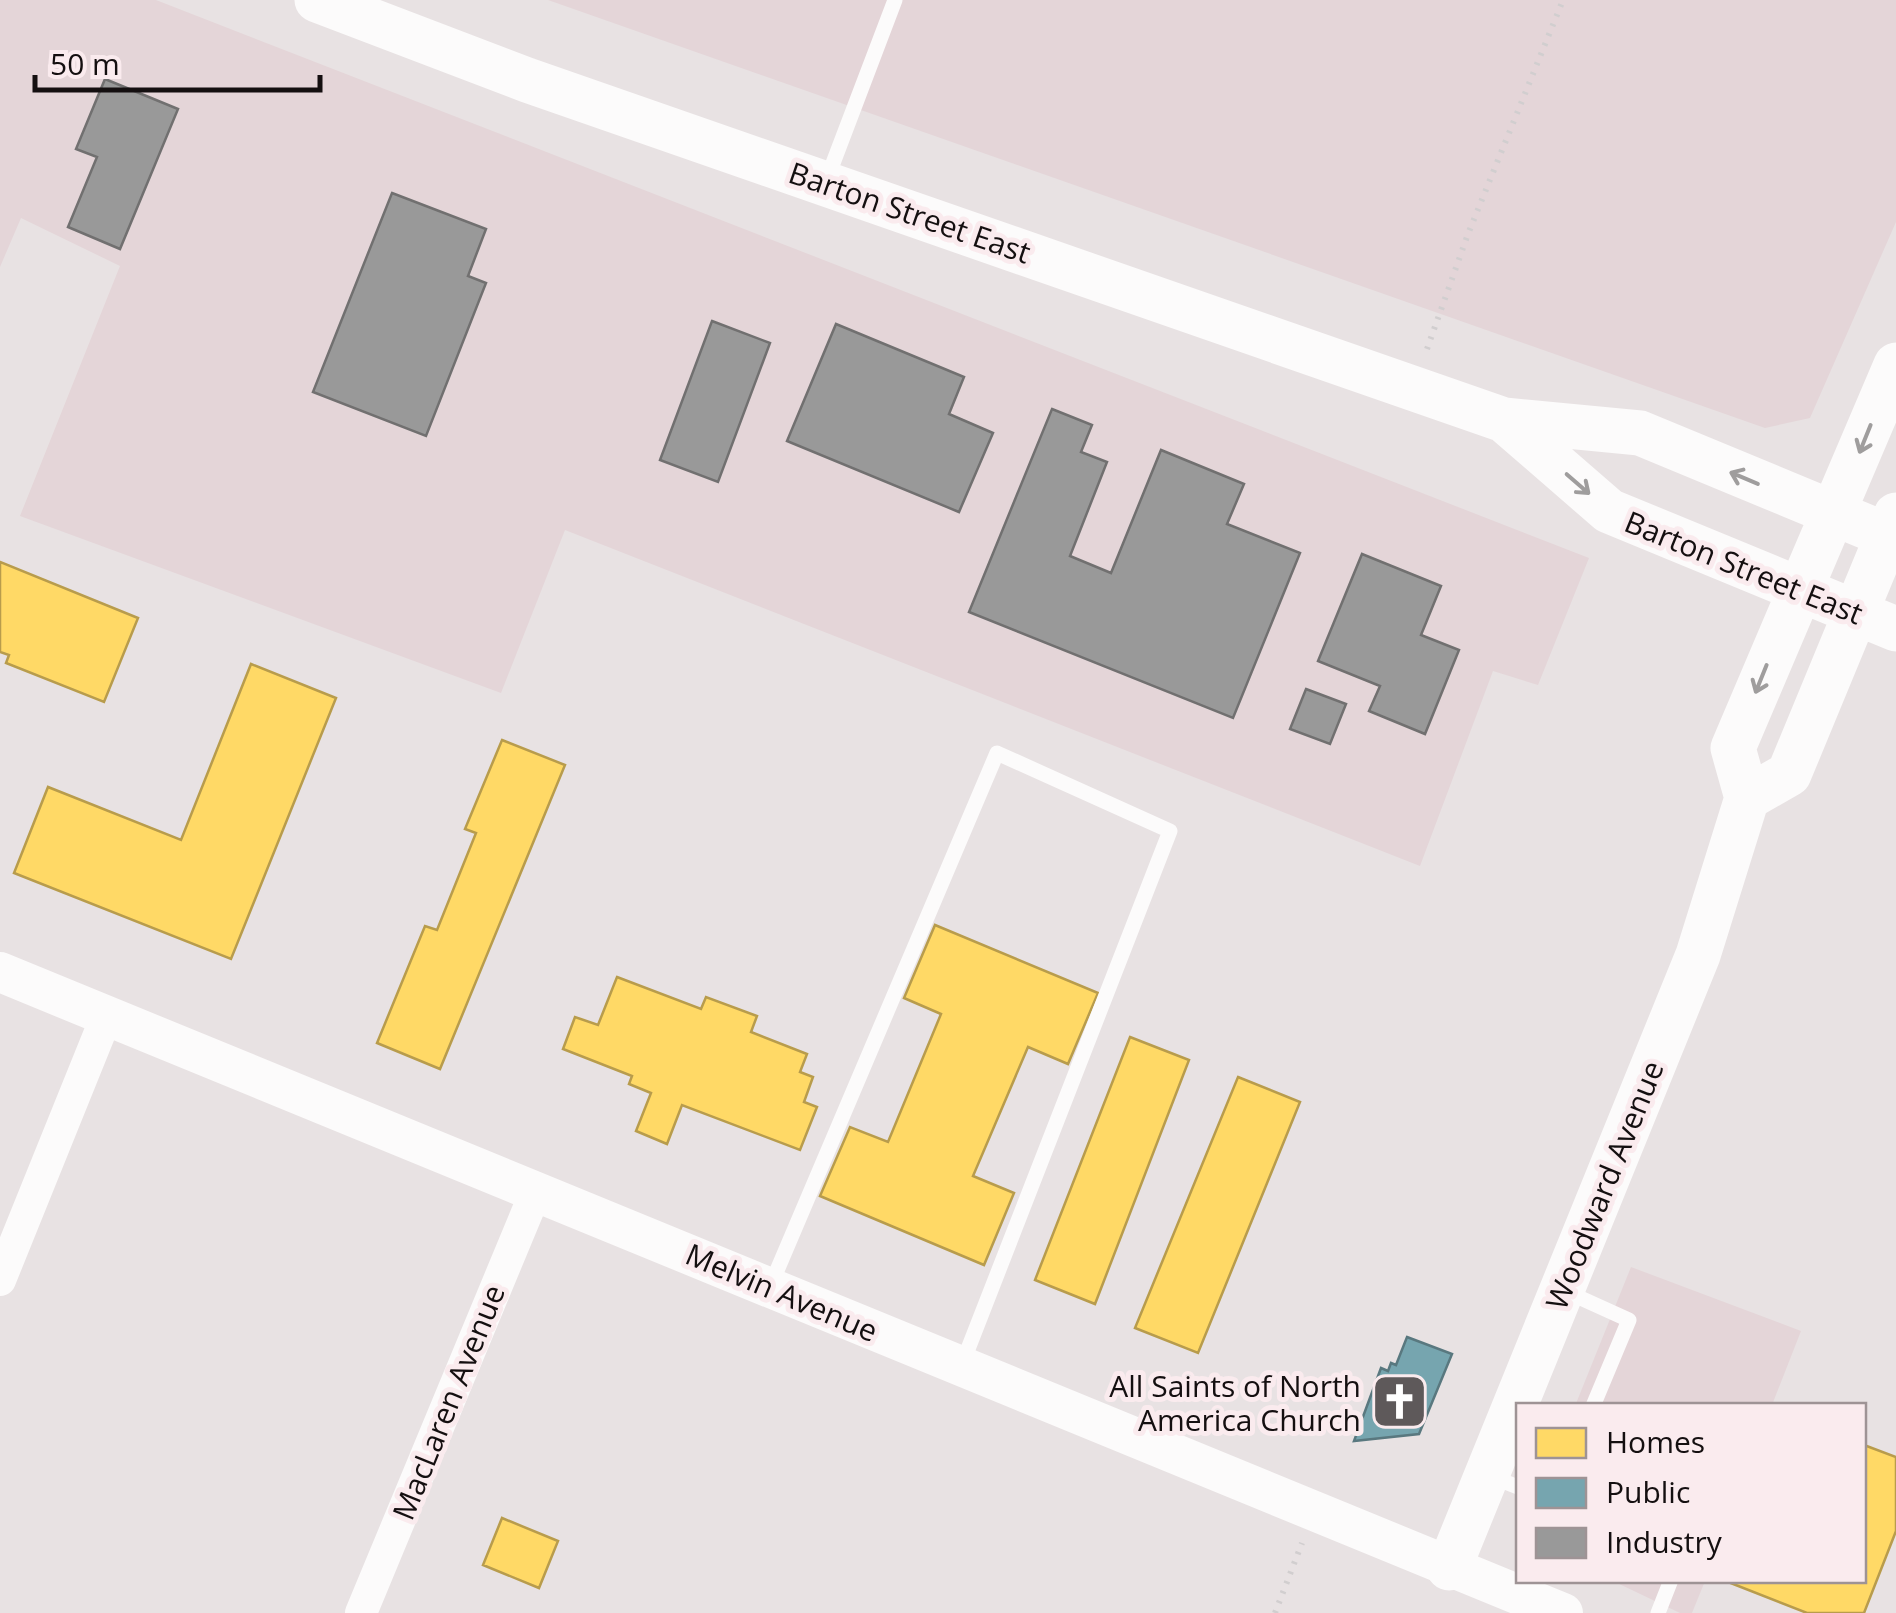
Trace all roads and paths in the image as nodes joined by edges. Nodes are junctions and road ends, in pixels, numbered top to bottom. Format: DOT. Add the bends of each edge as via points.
graph roads {
  1 [pos="317,0"];
  2 [pos="895,0"];
  3 [pos="1563,0"];
  4 [pos="826,182"];
  5 [pos="1896,365"];
  6 [pos="1415,389"];
  7 [pos="1504,420"];
  8 [pos="1836,513"];
  9 [pos="1893,530"];
  10 [pos="1800,590"];
  11 [pos="1876,621"];
  12 [pos="1748,798"];
  13 [pos="0,972"];
  14 [pos="107,1015"];
  15 [pos="536,1190"];
  16 [pos="0,1280"];
  17 [pos="770,1287"];
  18 [pos="1561,1290"];
  19 [pos="961,1367"];
  20 [pos="1601,1386"];
  21 [pos="1526,1403"];
  22 [pos="1594,1403"];
  23 [pos="1609,1403"];
  24 [pos="1516,1436"];
  25 [pos="1502,1481"];
  26 [pos="1313,1514"];
  27 [pos="1449,1568"];
  28 [pos="1670,1583"];
  29 [pos="1550,1603"];
  30 [pos="361,1613"];
  31 [pos="1275,1613"];
  32 [pos="1658,1613"];
  1 -- 4 [label="main road, Barton Street East"];
  2 -- 4 [label="lane"];
  3 -- 6 [label="path" via="1468,234"];
  4 -- 6 [label="main road, Barton Street East"];
  5 -- 8 [label="main road, one-way"];
  6 -- 7 [label="main road, Barton Street East"];
  8 -- 7 [label="main road, Barton Street East, one-way" via="1640,433"];
  7 -- 10 [label="main road, Barton Street East, one-way" via="1609,511"];
  8 -- 9 [label="main road, Barton Street East"];
  8 -- 10 [label="main road"];
  9 -- 11 [label="main road"];
  10 -- 11 [label="main road, Barton Street East"];
  10 -- 12 [label="main road, one-way" via="1733,748"];
  11 -- 12 [label="main road" via="1788,774"];
  12 -- 18 [label="main road, Woodward Avenue" via="1698,955"];
  13 -- 14 [label="street, Melvin Avenue"];
  14 -- 15 [label="street, Melvin Avenue"];
  14 -- 16 [label="street"];
  15 -- 17 [label="street, Melvin Avenue"];
  15 -- 30 [label="street, MacLaren Avenue"];
  17 -- 19 [label="street, Melvin Avenue"];
  17 -- 19 [label="lane" via="998,753 1170,830"];
  18 -- 20 [label="lane" via="1629,1320"];
  18 -- 21 [label="main road, Woodward Avenue"];
  19 -- 26 [label="street, Melvin Avenue"];
  20 -- 22 [label="lane"];
  20 -- 23 [label="lane"];
  24 -- 25 [label="main road, Woodward Avenue"];
  25 -- 27 [label="main road, Woodward Avenue"];
  26 -- 27 [label="street, Melvin Avenue"];
  26 -- 31 [label="path"];
  27 -- 29 [label="street, Melvin Avenue"];
  28 -- 32 [label="lane"];
}
